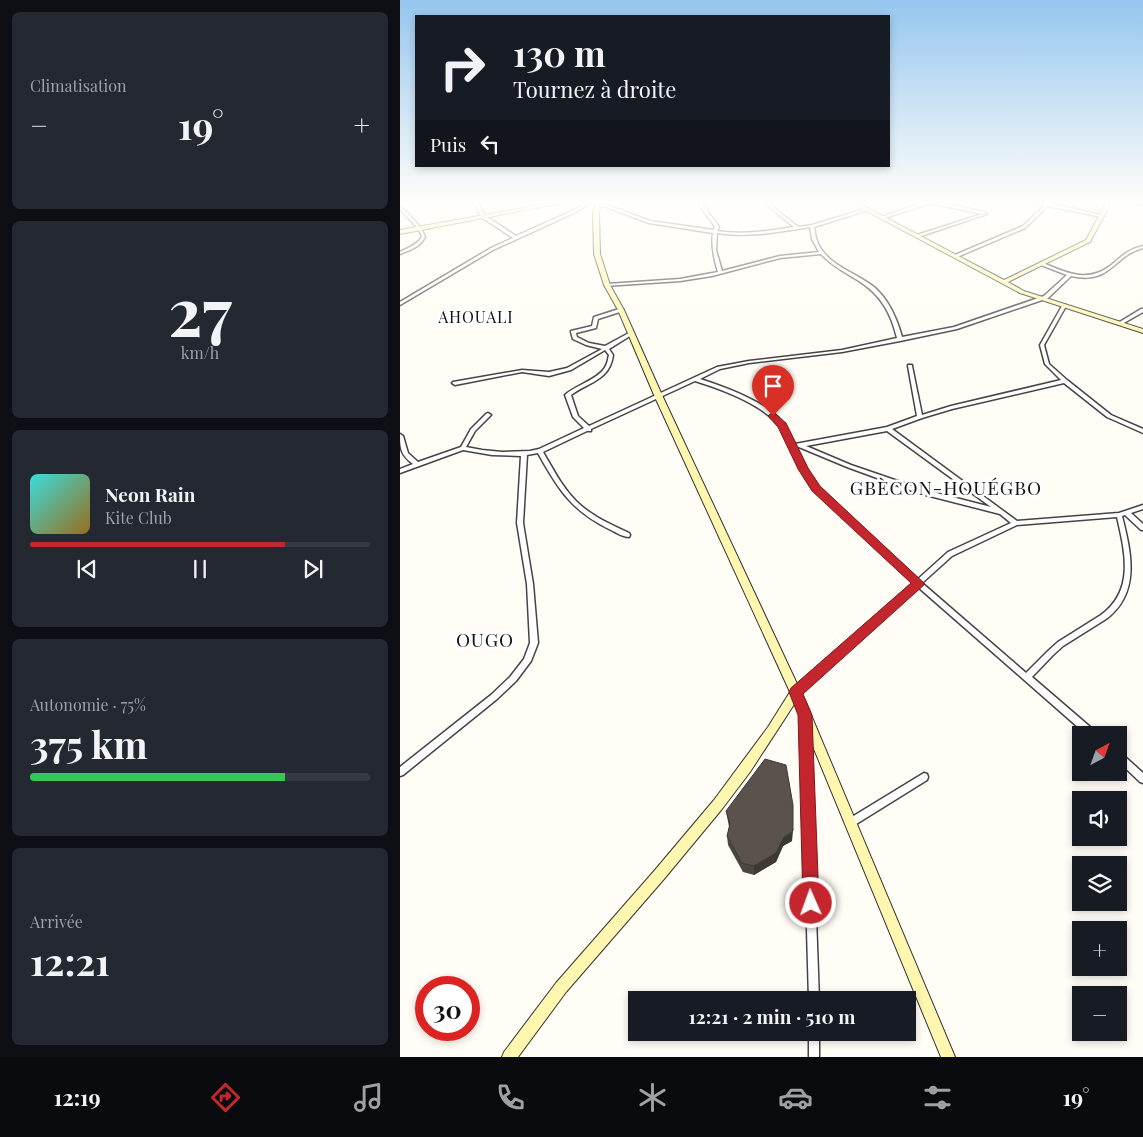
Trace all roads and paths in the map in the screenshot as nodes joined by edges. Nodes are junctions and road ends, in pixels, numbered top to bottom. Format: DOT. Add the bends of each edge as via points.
graph roads {
  1 [pos="490,250"];
  2 [pos="597,250"];
  3 [pos="715,250"];
  4 [pos="819,250"];
  5 [pos="945,250"];
  6 [pos="969,250"];
  7 [pos="1069,250"];
  8 [pos="1130,250"];
  9 [pos="821,253"];
  10 [pos="956,256"];
  11 [pos="1042,264"];
  12 [pos="720,273"];
  13 [pos="1069,274"];
  14 [pos="1004,282"];
  15 [pos="607,285"];
  16 [pos="1040,298"];
  17 [pos="400,304"];
  18 [pos="1064,306"];
  19 [pos="621,310"];
  20 [pos="1143,310"];
  21 [pos="1120,323"];
  22 [pos="1143,331"];
  23 [pos="631,334"];
  24 [pos="900,340"];
  25 [pos="606,348"];
  26 [pos="910,366"];
  27 [pos="695,378"];
  28 [pos="1064,381"];
  29 [pos="454,383"];
  30 [pos="658,395"];
  31 [pos="488,415"];
  32 [pos="920,417"];
  33 [pos="888,429"];
  34 [pos="589,430"];
  35 [pos="1143,431"];
  36 [pos="400,436"];
  37 [pos="796,446"];
  38 [pos="463,448"];
  39 [pos="540,451"];
  40 [pos="524,454"];
  41 [pos="417,464"];
  42 [pos="400,471"];
  43 [pos="1143,506"];
  44 [pos="1003,513"];
  45 [pos="1122,514"];
  46 [pos="1016,523"];
  47 [pos="1143,528"];
  48 [pos="627,535"];
  49 [pos="919,584"];
  50 [pos="1027,677"];
  51 [pos="796,692"];
  52 [pos="805,715"];
  53 [pos="1083,726"];
  54 [pos="1128,765"];
  55 [pos="400,772"];
  56 [pos="924,776"];
  57 [pos="1143,778"];
  58 [pos="850,823"];
  59 [pos="814,991"];
  60 [pos="814,1041"];
  61 [pos="509,1057"];
  62 [pos="814,1057"];
  63 [pos="948,1057"];
  1 -- 17 [label="street"];
  2 -- 15 [label="street"];
  3 -- 12 [label="street"];
  4 -- 9 [label="street"];
  5 -- 10 [label="street"];
  6 -- 10 [label="street"];
  7 -- 11 [label="street"];
  8 -- 13 [label="street" via="1104,273 1091,276"];
  9 -- 12 [label="street" via="780,257"];
  9 -- 24 [label="street" via="882,298"];
  10 -- 14 [label="street"];
  11 -- 13 [label="street"];
  11 -- 14 [label="street"];
  12 -- 15 [label="street" via="680,280"];
  13 -- 16 [label="street" via="1048,296"];
  14 -- 16 [label="street"];
  15 -- 19 [label="street"];
  16 -- 18 [label="street"];
  16 -- 24 [label="street" via="955,328"];
  18 -- 21 [label="street"];
  18 -- 28 [label="street" via="1042,349 1047,364"];
  19 -- 23 [label="street"];
  19 -- 25 [label="street" via="596,318 594,327 573,332 575,338"];
  20 -- 21 [label="street"];
  21 -- 22 [label="street"];
  23 -- 25 [label="street"];
  23 -- 30 [label="street"];
  24 -- 27 [label="street" via="842,351 749,362 719,368"];
  25 -- 29 [label="street" via="568,369 549,374 522,371"];
  25 -- 34 [label="street" via="611,356 608,368 598,378 568,395 576,417"];
  26 -- 32 [label="street"];
  27 -- 30 [label="street"];
  27 -- 37 [label="street" via="729,391 773,416"];
  28 -- 32 [label="street"];
  28 -- 35 [label="street" via="1109,416"];
  30 -- 34 [label="street"];
  30 -- 51 [label="street"];
  31 -- 38 [label="street" via="473,430"];
  32 -- 33 [label="street"];
  33 -- 37 [label="street"];
  33 -- 44 [label="street"];
  34 -- 39 [label="street"];
  36 -- 41 [label="street" via="402,449"];
  37 -- 44 [label="street" via="920,492"];
  37 -- 49 [label="street" via="803,469 816,488"];
  38 -- 40 [label="street" via="482,454"];
  38 -- 41 [label="street"];
  39 -- 40 [label="street"];
  39 -- 48 [label="street" via="559,487 581,511"];
  40 -- 55 [label="street" via="520,523 530,584 534,643 527,661 494,697"];
  41 -- 42 [label="street"];
  43 -- 45 [label="street"];
  44 -- 46 [label="street"];
  45 -- 46 [label="street"];
  45 -- 47 [label="street"];
  45 -- 50 [label="street" via="1128,564 1124,592 1118,605 1066,640"];
  46 -- 49 [label="street" via="950,554"];
  49 -- 50 [label="street"];
  49 -- 51 [label="street"];
  50 -- 53 [label="street"];
  51 -- 52 [label="street"];
  51 -- 61 [label="street" via="761,747 701,827 567,980"];
  52 -- 58 [label="street"];
  52 -- 59 [label="street"];
  54 -- 57 [label="street"];
  56 -- 58 [label="street"];
  58 -- 63 [label="street"];
  60 -- 62 [label="street"];
}
